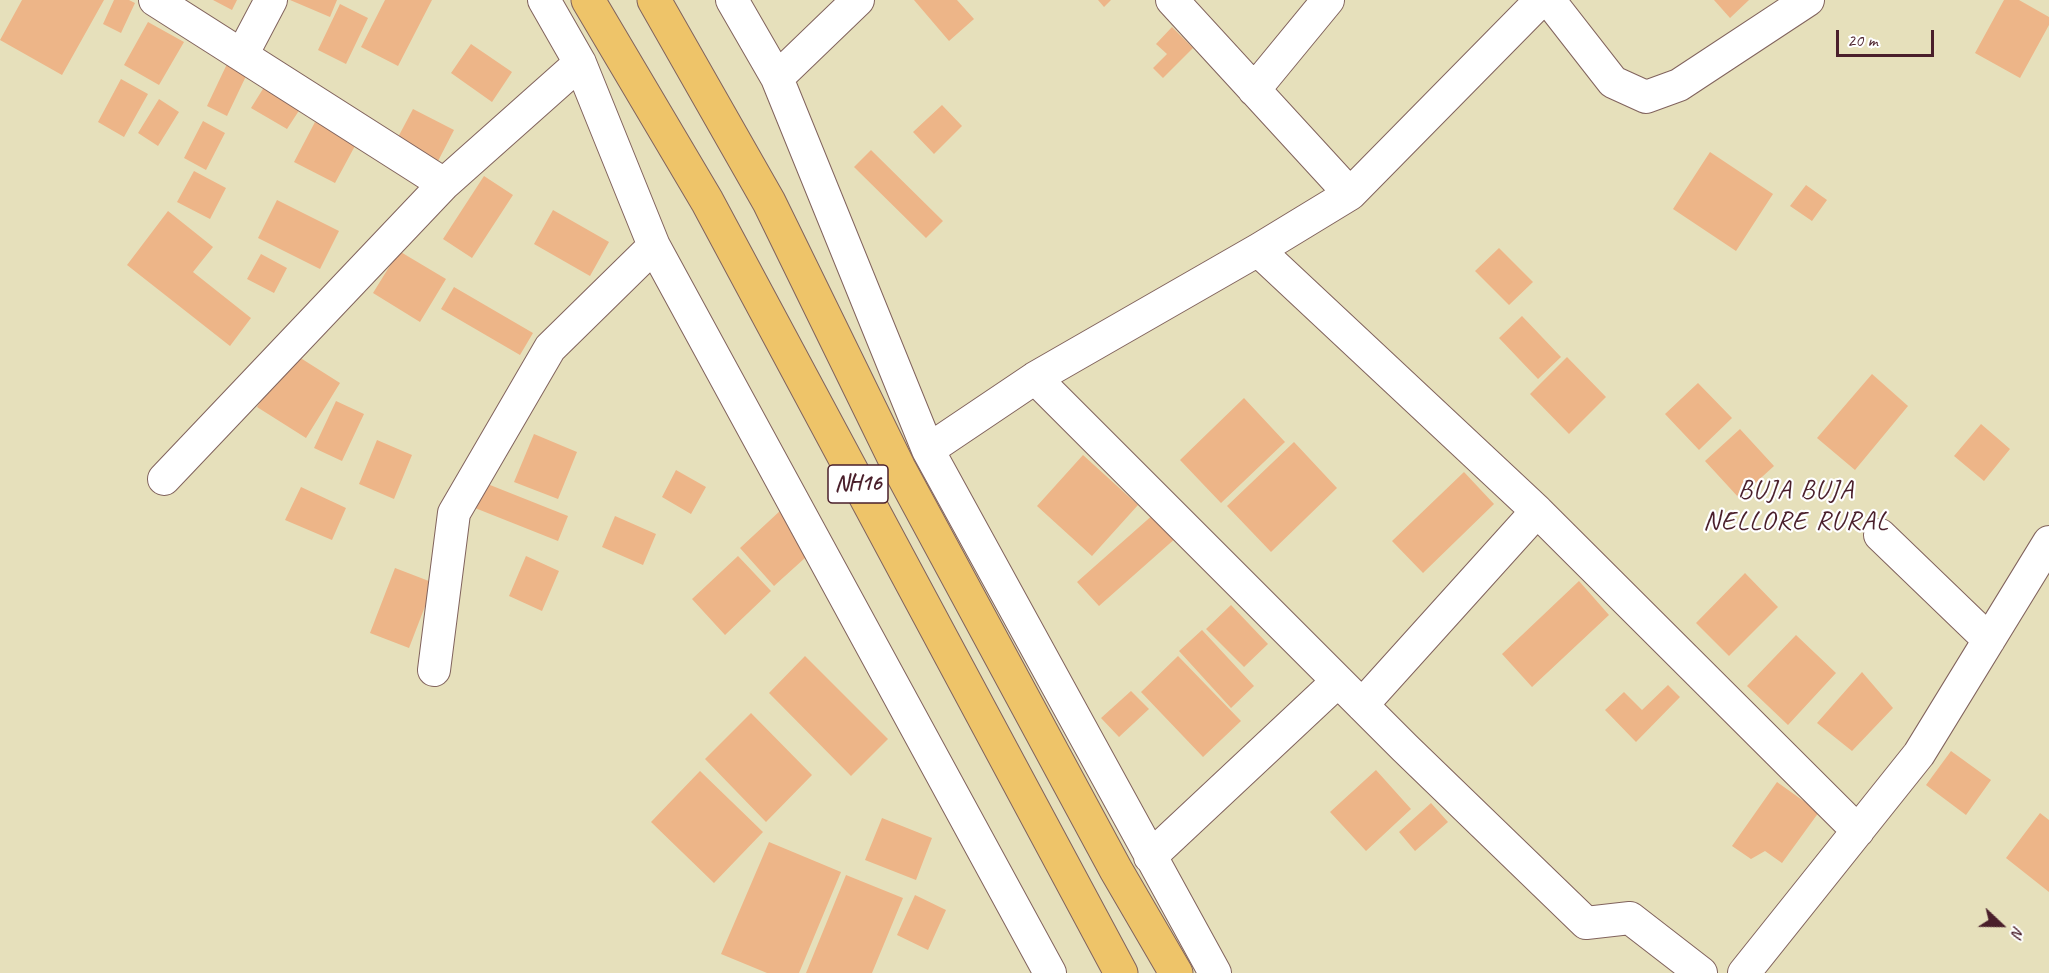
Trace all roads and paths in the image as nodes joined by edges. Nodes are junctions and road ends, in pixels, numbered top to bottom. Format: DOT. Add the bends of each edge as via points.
graph roads {
  1 [pos="155,0"];
  2 [pos="271,0"];
  3 [pos="544,0"];
  4 [pos="588,0"];
  5 [pos="654,0"];
  6 [pos="732,0"];
  7 [pos="858,0"];
  8 [pos="1172,0"];
  9 [pos="1328,0"];
  10 [pos="1541,0"];
  11 [pos="1550,0"];
  12 [pos="1808,0"];
  13 [pos="242,55"];
  14 [pos="580,63"];
  15 [pos="777,78"];
  16 [pos="1254,90"];
  17 [pos="444,184"];
  18 [pos="1350,194"];
  19 [pos="654,246"];
  20 [pos="1258,250"];
  21 [pos="1035,378"];
  22 [pos="928,450"];
  23 [pos="164,479"];
  24 [pos="1538,511"];
  25 [pos="1880,535"];
  26 [pos="2049,542"];
  27 [pos="1989,640"];
  28 [pos="434,670"];
  29 [pos="1338,681"];
  30 [pos="1362,705"];
  31 [pos="1857,831"];
  32 [pos="1150,857"];
  33 [pos="1050,973"];
  34 [pos="1121,973"];
  35 [pos="1176,973"];
  36 [pos="1215,973"];
  37 [pos="1701,973"];
  38 [pos="1744,973"];
  1 -- 13 [label="street"];
  2 -- 13 [label="street"];
  3 -- 14 [label="street"];
  4 -- 34 [label="highway, NH16" via="707,201"];
  5 -- 35 [label="highway, NH16" via="768,202 899,468 1116,870"];
  6 -- 15 [label="street"];
  7 -- 15 [label="street"];
  8 -- 16 [label="street"];
  9 -- 16 [label="street"];
  10 -- 18 [label="street"];
  11 -- 12 [label="street" via="1613,82 1646,97 1679,85"];
  13 -- 17 [label="street"];
  14 -- 17 [label="street"];
  14 -- 19 [label="street"];
  15 -- 22 [label="street"];
  16 -- 18 [label="street"];
  17 -- 23 [label="street"];
  18 -- 20 [label="street"];
  19 -- 28 [label="street" via="550,348 454,513"];
  19 -- 33 [label="street"];
  20 -- 21 [label="street"];
  20 -- 24 [label="street"];
  21 -- 22 [label="street"];
  21 -- 29 [label="street"];
  22 -- 32 [label="street"];
  24 -- 30 [label="street"];
  24 -- 31 [label="street"];
  25 -- 27 [label="street"];
  26 -- 27 [label="street"];
  27 -- 31 [label="street" via="1919,754"];
  29 -- 30 [label="street"];
  29 -- 32 [label="street"];
  30 -- 37 [label="street" via="1586,922 1630,918"];
  31 -- 38 [label="street"];
  32 -- 36 [label="street"];
}
